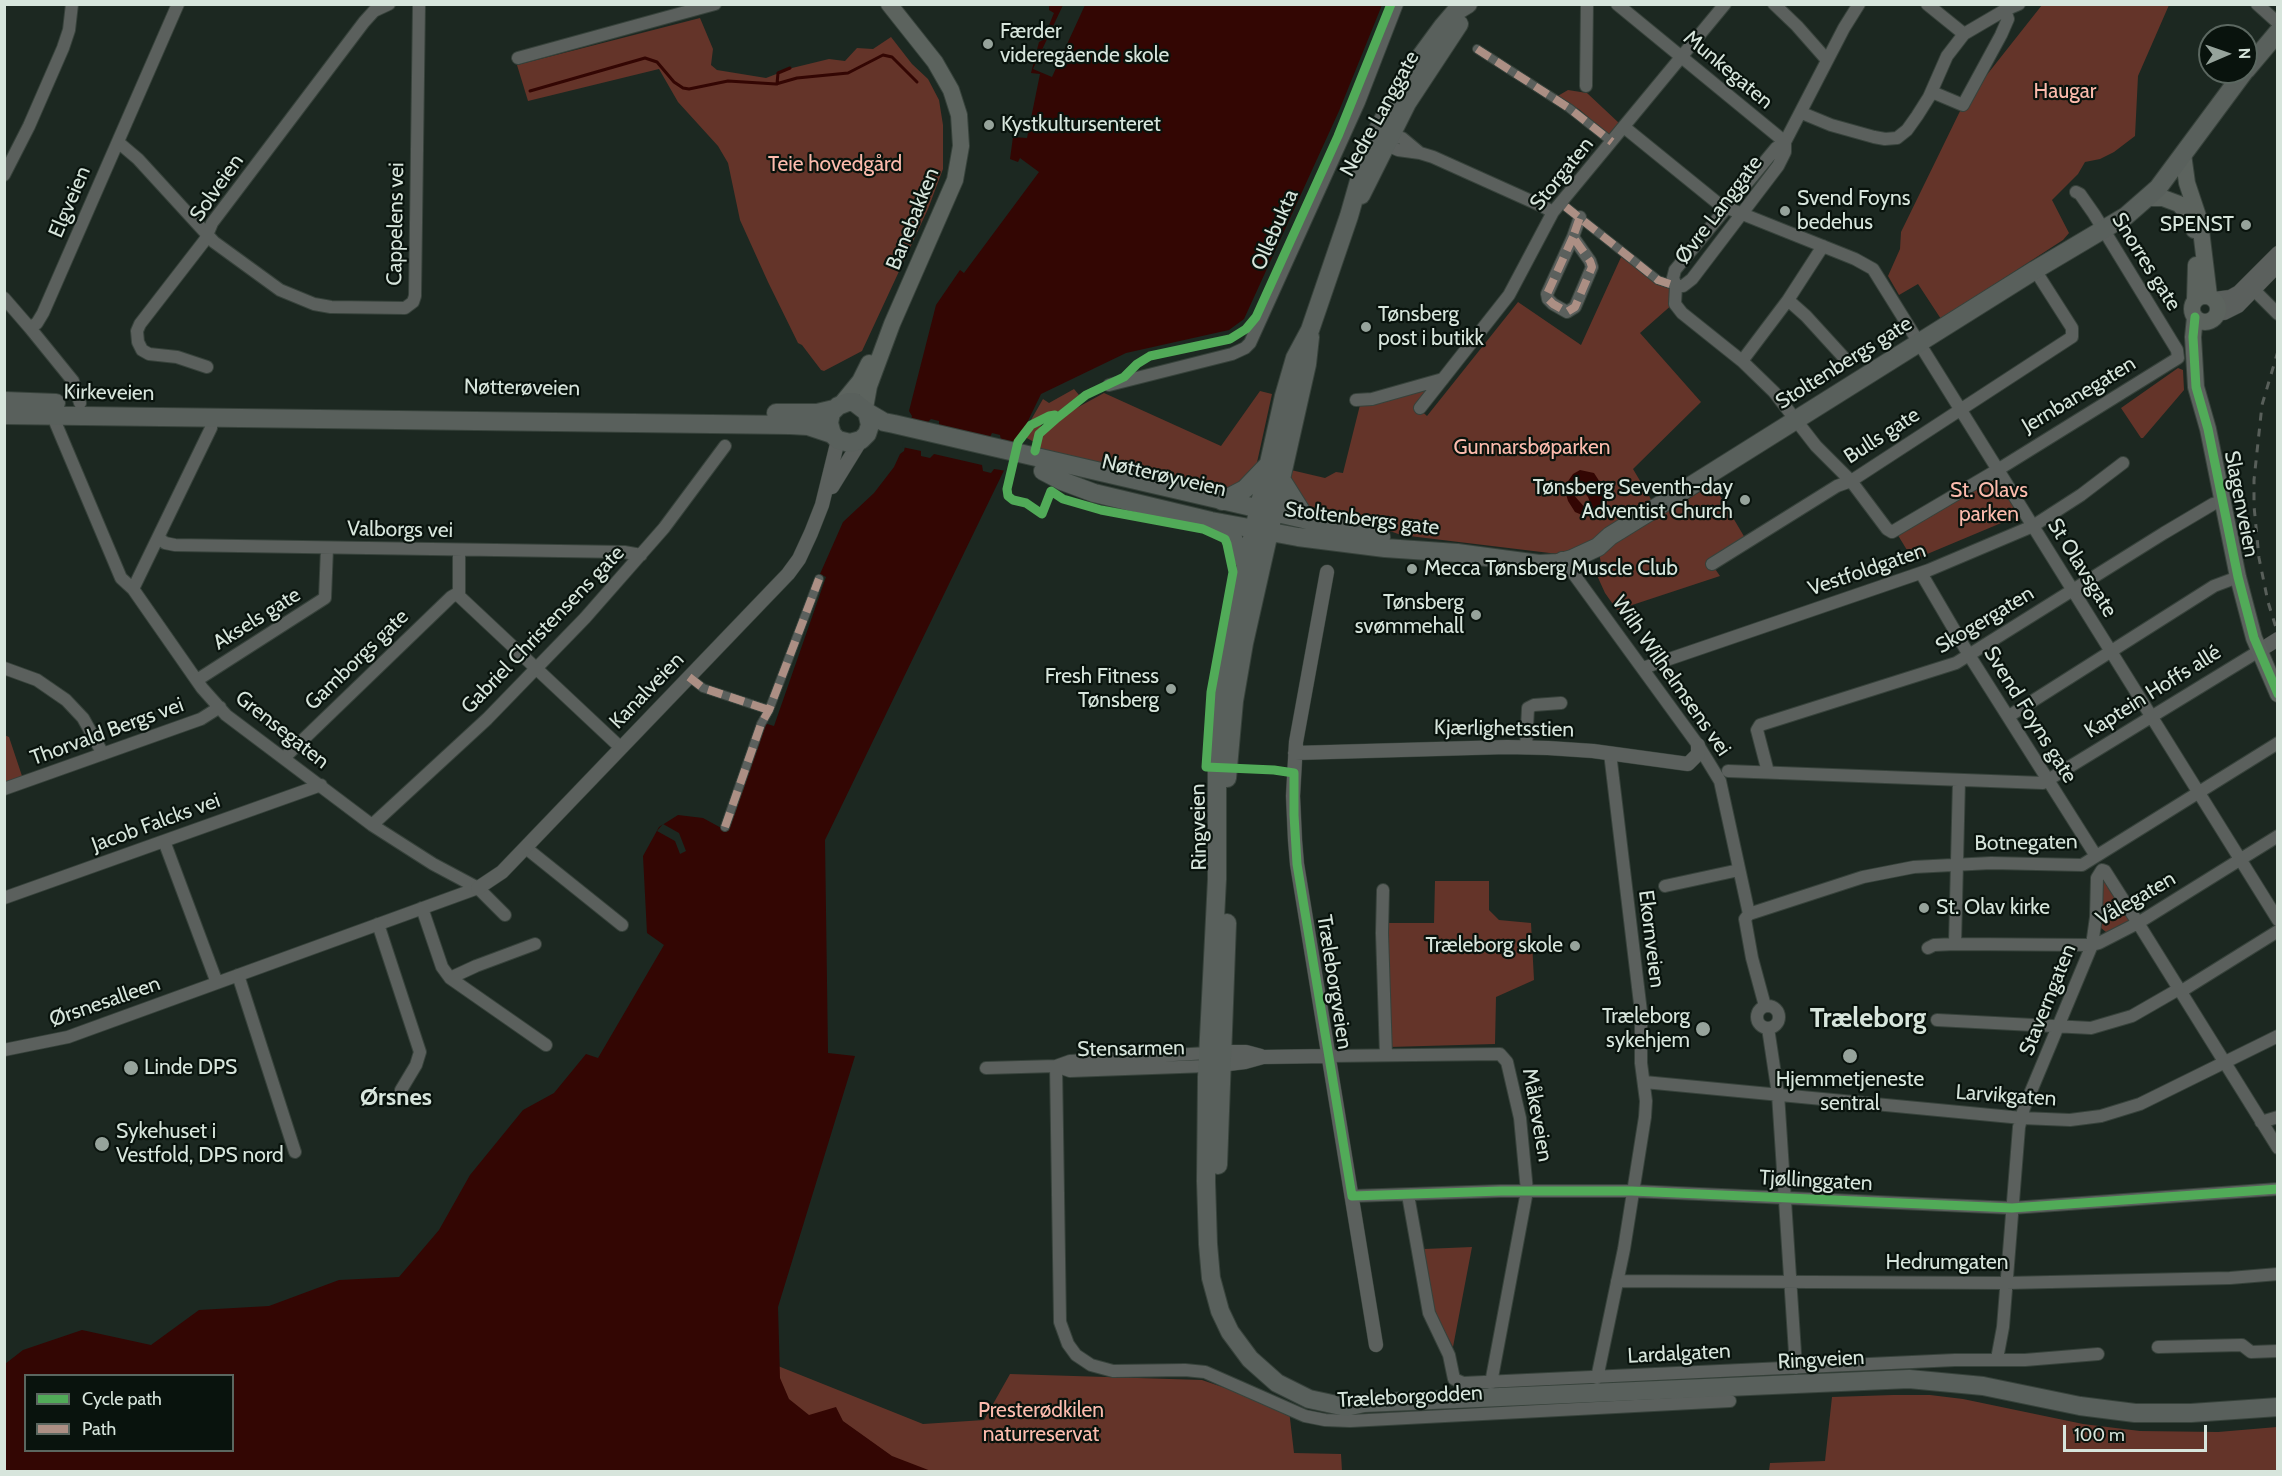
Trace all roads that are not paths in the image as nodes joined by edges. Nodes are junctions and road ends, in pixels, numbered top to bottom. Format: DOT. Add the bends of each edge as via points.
graph roads {
  1 [pos="72,4"];
  2 [pos="178,4"];
  3 [pos="389,4"];
  4 [pos="418,4"];
  5 [pos="715,4"];
  6 [pos="889,4"];
  7 [pos="1397,4"];
  8 [pos="1469,4"];
  9 [pos="1587,4"];
  10 [pos="1617,4"];
  11 [pos="1725,4"];
  12 [pos="1774,4"];
  13 [pos="1859,4"];
  14 [pos="1927,4"];
  15 [pos="2257,4"];
  16 [pos="2013,6"];
  17 [pos="2277,25"];
  18 [pos="1964,34"];
  19 [pos="2258,44"];
  20 [pos="1477,49"];
  21 [pos="2258,52"];
  22 [pos="1682,57"];
  23 [pos="518,58"];
  24 [pos="1827,60"];
  25 [pos="2224,84"];
  26 [pos="2235,84"];
  27 [pos="1586,86"];
  28 [pos="1932,92"];
  29 [pos="1802,113"];
  30 [pos="1624,127"];
  31 [pos="1385,137"];
  32 [pos="118,142"];
  33 [pos="1612,142"];
  34 [pos="1785,142"];
  35 [pos="2183,154"];
  36 [pos="2164,174"];
  37 [pos="4,175"];
  38 [pos="2076,192"];
  39 [pos="2149,198"];
  40 [pos="2184,198"];
  41 [pos="1566,207"];
  42 [pos="1726,208"];
  43 [pos="1553,213"];
  44 [pos="1743,214"];
  45 [pos="1580,217"];
  46 [pos="2102,229"];
  47 [pos="207,234"];
  48 [pos="1573,237"];
  49 [pos="1823,246"];
  50 [pos="2277,253"];
  51 [pos="2277,266"];
  52 [pos="2035,270"];
  53 [pos="1676,286"];
  54 [pos="2251,287"];
  55 [pos="1788,300"];
  56 [pos="7,305"];
  57 [pos="2207,308"];
  58 [pos="2277,314"];
  59 [pos="892,324"];
  60 [pos="30,328"];
  61 [pos="1310,330"];
  62 [pos="1919,343"];
  63 [pos="2178,356"];
  64 [pos="1742,361"];
  65 [pos="1848,362"];
  66 [pos="207,367"];
  67 [pos="1444,379"];
  68 [pos="1110,385"];
  69 [pos="1356,400"];
  70 [pos="80,403"];
  71 [pos="838,406"];
  72 [pos="7,407"];
  73 [pos="1420,408"];
  74 [pos="1960,408"];
  75 [pos="866,410"];
  76 [pos="211,411"];
  77 [pos="1795,420"];
  78 [pos="56,424"];
  79 [pos="893,430"];
  80 [pos="835,437"];
  81 [pos="862,439"];
  82 [pos="725,446"];
  83 [pos="2123,463"];
  84 [pos="1033,464"];
  85 [pos="1267,466"];
  86 [pos="1999,469"];
  87 [pos="1281,479"];
  88 [pos="1851,480"];
  89 [pos="1222,501"];
  90 [pos="2223,501"];
  91 [pos="822,505"];
  92 [pos="1306,519"];
  93 [pos="1211,521"];
  94 [pos="1264,521"];
  95 [pos="1326,525"];
  96 [pos="2033,526"];
  97 [pos="159,538"];
  98 [pos="327,548"];
  99 [pos="459,550"];
  100 [pos="1450,552"];
  101 [pos="641,555"];
  102 [pos="1559,558"];
  103 [pos="1246,564"];
  104 [pos="1712,564"];
  105 [pos="1327,572"];
  106 [pos="1921,573"];
  107 [pos="2238,577"];
  108 [pos="819,579"];
  109 [pos="134,589"];
  110 [pos="2072,590"];
  111 [pos="458,593"];
  112 [pos="2277,639"];
  113 [pos="2259,651"];
  114 [pos="2111,652"];
  115 [pos="1969,655"];
  116 [pos="1642,668"];
  117 [pos="4,669"];
  118 [pos="537,669"];
  119 [pos="689,677"];
  120 [pos="197,681"];
  121 [pos="2277,694"];
  122 [pos="1561,703"];
  123 [pos="220,708"];
  124 [pos="769,710"];
  125 [pos="2009,716"];
  126 [pos="2152,717"];
  127 [pos="2277,743"];
  128 [pos="1698,745"];
  129 [pos="621,748"];
  130 [pos="1526,748"];
  131 [pos="1295,753"];
  132 [pos="1610,753"];
  133 [pos="103,754"];
  134 [pos="284,758"];
  135 [pos="1728,771"];
  136 [pos="1768,772"];
  137 [pos="1959,780"];
  138 [pos="2049,780"];
  139 [pos="321,785"];
  140 [pos="4,789"];
  141 [pos="2198,792"];
  142 [pos="372,825"];
  143 [pos="725,827"];
  144 [pos="2277,836"];
  145 [pos="164,841"];
  146 [pos="526,848"];
  147 [pos="2096,856"];
  148 [pos="2240,859"];
  149 [pos="1957,864"];
  150 [pos="1739,870"];
  151 [pos="1665,886"];
  152 [pos="478,888"];
  153 [pos="1383,890"];
  154 [pos="4,898"];
  155 [pos="422,909"];
  156 [pos="1749,914"];
  157 [pos="505,915"];
  158 [pos="2277,920"];
  159 [pos="2138,923"];
  160 [pos="378,924"];
  161 [pos="622,925"];
  162 [pos="2277,931"];
  163 [pos="536,944"];
  164 [pos="1955,944"];
  165 [pos="2092,945"];
  166 [pos="1928,948"];
  167 [pos="238,975"];
  168 [pos="450,978"];
  169 [pos="217,983"];
  170 [pos="2180,991"];
  171 [pos="1937,1020"];
  172 [pos="2058,1027"];
  173 [pos="2277,1036"];
  174 [pos="546,1045"];
  175 [pos="4,1050"];
  176 [pos="1386,1055"];
  177 [pos="1328,1056"];
  178 [pos="1215,1059"];
  179 [pos="2225,1063"];
  180 [pos="1056,1065"];
  181 [pos="986,1068"];
  182 [pos="1644,1082"];
  183 [pos="401,1090"];
  184 [pos="1778,1094"];
  185 [pos="2277,1117"];
  186 [pos="2022,1118"];
  187 [pos="2261,1122"];
  188 [pos="2277,1148"];
  189 [pos="295,1152"];
  190 [pos="2277,1190"];
  191 [pos="1527,1191"];
  192 [pos="1632,1191"];
  193 [pos="1408,1195"];
  194 [pos="1352,1196"];
  195 [pos="1785,1198"];
  196 [pos="2012,1208"];
  197 [pos="2277,1274"];
  198 [pos="1617,1281"];
  199 [pos="1790,1282"];
  200 [pos="2006,1283"];
  201 [pos="1376,1345"];
  202 [pos="2158,1347"];
  203 [pos="2277,1351"];
  204 [pos="2098,1354"];
  205 [pos="1997,1359"];
  206 [pos="1796,1368"];
  207 [pos="1598,1378"];
  208 [pos="1491,1383"];
  209 [pos="1730,1401"];
  210 [pos="2277,1407"];
  1 -- 37 [label="street" via="63,48"];
  2 -- 32 [label="street, Elgveien"];
  3 -- 47 [label="street, Solveien" via="374,11 364,22"];
  4 -- 47 [label="street, Cappelens vei" via="413,302 405,309 314,304 272,285"];
  5 -- 23 [label="street"];
  6 -- 59 [label="main road, Banebakken" via="942,73 955,99 961,131 955,180"];
  7 -- 68 [label="street, Ollebukta" via="1359,102 1250,343 1232,354"];
  8 -- 31 [label="main road, Nedre Langgate" via="1455,12 1398,90"];
  9 -- 27 [label="street"];
  10 -- 22 [label="street, Munkegaten"];
  11 -- 22 [label="street, Storgaten"];
  12 -- 24 [label="street"];
  13 -- 24 [label="street, Øvre Langgate"];
  14 -- 18 [label="street"];
  15 -- 17 [label="street"];
  16 -- 18 [label="street"];
  16 -- 28 [label="street" via="1963,105"];
  17 -- 19 [label="main road"];
  17 -- 21 [label="main road, Stoltenbergs gate"];
  18 -- 28 [label="street" via="1947,56"];
  20 -- 33 [label="street" via="1569,108"];
  22 -- 30 [label="street, Storgaten"];
  22 -- 34 [label="street, Munkegaten"];
  24 -- 29 [label="street, Øvre Langgate"];
  25 -- 36 [label="main road, Stoltenbergs gate"];
  26 -- 35 [label="main road, Stoltenbergs gate"];
  28 -- 29 [label="street" via="1907,130 1897,138 1874,138"];
  29 -- 34 [label="street, Øvre Langgate"];
  30 -- 33 [label="street, Storgaten"];
  30 -- 42 [label="street, St Olavsgate"];
  31 -- 43 [label="street" via="1398,150 1420,153"];
  31 -- 61 [label="main road, Nedre Langgate" via="1349,216"];
  32 -- 47 [label="street, Cappelens vei"];
  32 -- 60 [label="street, Elgveien" via="44,313"];
  33 -- 43 [label="street, Storgaten"];
  34 -- 42 [label="street, Øvre Langgate"];
  34 -- 44 [label="street, Øvre Langgate" via="1778,166"];
  35 -- 36 [label="main road, Stoltenbergs gate"];
  35 -- 40 [label="main road, Slagenveien"];
  36 -- 39 [label="main road, Stoltenbergs gate"];
  36 -- 40 [label="main road, Slagenveien" via="2172,190"];
  36 -- 46 [label="main road, Stoltenbergs gate"];
  38 -- 46 [label="street, Snorres gate"];
  39 -- 40 [label="main road"];
  39 -- 46 [label="main road, Stoltenbergs gate"];
  40 -- 57 [label="main road, Slagenveien" via="2195,235"];
  41 -- 45 [label="street"];
  42 -- 44 [label="street, St Olavsgate"];
  42 -- 53 [label="street, Øvre Langgate" via="1675,270"];
  43 -- 67 [label="street, Storgaten" via="1509,295"];
  44 -- 49 [label="street, St Olavsgate"];
  44 -- 53 [label="street, Øvre Langgate" via="1692,279"];
  45 -- 48 [label="street"];
  45 -- 53 [label="street" via="1658,280"];
  46 -- 52 [label="main road, Stoltenbergs gate"];
  46 -- 63 [label="street, Snorres gate"];
  47 -- 66 [label="street, Solveien" via="140,324 136,336 148,354 177,357"];
  48 -- 48 [label="street" via="1592,267 1575,307 1569,312 1547,296"];
  49 -- 55 [label="street"];
  49 -- 62 [label="street, St Olavsgate" via="1871,267"];
  50 -- 54 [label="street"];
  51 -- 54 [label="street"];
  52 -- 62 [label="main road, Stoltenbergs gate"];
  52 -- 74 [label="street, Bulls gate" via="2072,328 2072,337"];
  53 -- 64 [label="street" via="1675,304 1682,313"];
  54 -- 57 [label="street" via="2229,312"];
  54 -- 58 [label="street"];
  55 -- 64 [label="street"];
  55 -- 65 [label="street"];
  56 -- 60 [label="street"];
  57 -- 90 [label="main road, Slagenveien" via="2195,361 2196,387"];
  59 -- 71 [label="main road, Banebakken" via="860,381"];
  59 -- 75 [label="main road, Banebakken" via="869,386"];
  60 -- 70 [label="street" via="73,381"];
  61 -- 85 [label="main road, Nedre Langgate" via="1295,358"];
  61 -- 87 [label="main road, Nedre Langgate" via="1308,364"];
  62 -- 74 [label="street, St Olavsgate"];
  62 -- 77 [label="main road, Stoltenbergs gate"];
  63 -- 86 [label="street, Jernbanegaten"];
  64 -- 77 [label="street" via="1774,392"];
  67 -- 69 [label="street"];
  67 -- 73 [label="street, Storgaten"];
  70 -- 72 [label="main road, Kirkeveien"];
  70 -- 76 [label="main road, Kirkeveien"];
  71 -- 75 [label="main road" via="854,402"];
  71 -- 76 [label="main road, Nøtterøveien" via="817,413"];
  71 -- 80 [label="main road" via="829,423"];
  72 -- 76 [label="main road, Kirkeveien"];
  74 -- 86 [label="street, St Olavsgate"];
  74 -- 88 [label="street, Bulls gate"];
  75 -- 79 [label="main road"];
  75 -- 81 [label="main road" via="870,426"];
  76 -- 80 [label="main road, Nøtterøveien" via="790,424 808,426"];
  76 -- 97 [label="street" via="211,428"];
  77 -- 88 [label="street" via="1822,454"];
  77 -- 102 [label="main road, Stoltenbergs gate" via="1598,547"];
  78 -- 109 [label="street, Grensegaten" via="115,568"];
  79 -- 81 [label="main road"];
  79 -- 84 [label="main road"];
  80 -- 81 [label="main road" via="850,443"];
  80 -- 91 [label="street, Kanalveien"];
  81 -- 91 [label="street, Kanalveien"];
  82 -- 101 [label="street, Gabriel Christensens gate"];
  83 -- 96 [label="street, Vestfoldgaten"];
  84 -- 89 [label="main road, Nøtterøyveien"];
  84 -- 93 [label="main road, Nøtterøyveien" via="1083,489"];
  84 -- 94 [label="main road, Nøtterøyveien"];
  85 -- 89 [label="main road" via="1245,489"];
  85 -- 94 [label="main road, Nedre Langgate"];
  86 -- 88 [label="street" via="1892,532"];
  86 -- 96 [label="street, St Olavsgate"];
  87 -- 92 [label="main road"];
  87 -- 94 [label="main road, Nedre Langgate"];
  88 -- 104 [label="street, Bulls gate"];
  89 -- 94 [label="main road, Nøtterøyveien"];
  90 -- 107 [label="main road, Slagenveien"];
  90 -- 110 [label="street, Skogergaten"];
  91 -- 119 [label="street, Kanalveien" via="807,543 788,574"];
  92 -- 94 [label="main road, Stoltenbergs gate"];
  92 -- 95 [label="main road, Stoltenbergs gate"];
  93 -- 94 [label="main road, Nøtterøyveien"];
  93 -- 103 [label="main road" via="1232,537"];
  94 -- 95 [label="main road, Stoltenbergs gate"];
  94 -- 100 [label="main road, Stoltenbergs gate" via="1384,548"];
  94 -- 103 [label="main road, Ringveien"];
  94 -- 178 [label="main road, Ringveien" via="1228,759 1228,900"];
  95 -- 100 [label="main road, Stoltenbergs gate"];
  96 -- 106 [label="street, Vestfoldgaten"];
  96 -- 110 [label="street, St Olavsgate"];
  97 -- 98 [label="street, Valborgs vei" via="175,545"];
  97 -- 109 [label="street"];
  98 -- 99 [label="street, Valborgs vei"];
  98 -- 120 [label="street, Aksels gate" via="325,598"];
  99 -- 101 [label="street, Valborgs vei"];
  99 -- 111 [label="street"];
  100 -- 102 [label="main road, Stoltenbergs gate" via="1539,564"];
  101 -- 118 [label="street, Gabriel Christensens gate"];
  102 -- 116 [label="street, Wilh Wilhelmsens vei"];
  103 -- 178 [label="main road, Ringveien" via="1227,651 1218,721"];
  105 -- 131 [label="street, Træleborgveien"];
  106 -- 115 [label="street, Svend Foyns gate"];
  106 -- 116 [label="street, Vestfoldgaten"];
  107 -- 113 [label="main road, Slagenveien"];
  107 -- 114 [label="street" via="2214,586"];
  108 -- 124 [label="street"];
  109 -- 120 [label="street, Grensegaten"];
  110 -- 114 [label="street, St Olavsgate"];
  110 -- 115 [label="street, Skogergaten"];
  111 -- 118 [label="street"];
  111 -- 134 [label="street, Gamborgs gate"];
  112 -- 113 [label="street, Kaptein Hoffs allé"];
  113 -- 121 [label="main road, Slagenveien"];
  113 -- 126 [label="street, Kaptein Hoffs allé"];
  114 -- 125 [label="street"];
  114 -- 126 [label="street, St Olavsgate"];
  115 -- 125 [label="street, Svend Foyns gate"];
  115 -- 136 [label="street, Skogergaten" via="1937,670 1765,721 1757,730"];
  116 -- 128 [label="street, Wilh Wilhelmsens vei"];
  117 -- 133 [label="street" via="37,680 66,699"];
  118 -- 129 [label="street"];
  118 -- 142 [label="street, Gabriel Christensens gate"];
  119 -- 124 [label="street" via="703,688"];
  119 -- 129 [label="street, Kanalveien"];
  120 -- 123 [label="street, Grensegaten"];
  122 -- 130 [label="street" via="1530,706"];
  123 -- 133 [label="street, Thorvald Bergs vei" via="201,719"];
  123 -- 134 [label="street, Grensegaten"];
  124 -- 143 [label="street"];
  125 -- 138 [label="street, Svend Foyns gate"];
  126 -- 138 [label="street, Kaptein Hoffs allé"];
  126 -- 141 [label="street, St Olavsgate"];
  127 -- 141 [label="street, Botnegaten"];
  128 -- 132 [label="street, Kjærlighetsstien" via="1698,754 1688,764"];
  128 -- 150 [label="street, Wilh Wilhelmsens vei" via="1720,781"];
  129 -- 146 [label="street, Kanalveien"];
  130 -- 131 [label="street, Kjærlighetsstien"];
  130 -- 132 [label="street, Kjærlighetsstien"];
  131 -- 177 [label="street, Træleborgveien" via="1297,864"];
  132 -- 182 [label="street, Ekornveien" via="1641,1012"];
  133 -- 140 [label="street, Thorvald Bergs vei"];
  134 -- 139 [label="street, Grensegaten"];
  135 -- 136 [label="street"];
  136 -- 137 [label="street"];
  137 -- 138 [label="street"];
  137 -- 149 [label="street"];
  138 -- 147 [label="street, Svend Foyns gate"];
  139 -- 142 [label="street, Grensegaten"];
  139 -- 145 [label="street, Jacob Falcks vei"];
  141 -- 147 [label="street, Botnegaten"];
  141 -- 148 [label="street, St Olavsgate"];
  142 -- 152 [label="street, Grensegaten"];
  144 -- 148 [label="street, Vålegaten"];
  145 -- 154 [label="street, Jacob Falcks vei"];
  145 -- 169 [label="street"];
  146 -- 152 [label="street, Kanalveien" via="494,879"];
  146 -- 161 [label="street"];
  147 -- 149 [label="street, Botnegaten" via="2079,865"];
  148 -- 158 [label="street, St Olavsgate"];
  148 -- 159 [label="street, Vålegaten"];
  149 -- 156 [label="street, Botnegaten" via="1863,877"];
  149 -- 164 [label="street"];
  150 -- 151 [label="street"];
  150 -- 156 [label="street, Wilh Wilhelmsens vei"];
  152 -- 155 [label="street, Ørsnesalleen"];
  152 -- 157 [label="street, Grensegaten"];
  153 -- 176 [label="street"];
  155 -- 160 [label="street, Ørsnesalleen"];
  155 -- 168 [label="street" via="442,967"];
  156 -- 184 [label="street, Wilh Wilhelmsens vei" via="1745,919 1765,1006 1775,1008 1779,1018 1778,1023 1768,1028"];
  159 -- 165 [label="street, Vålegaten"];
  159 -- 165 [label="street, Staverngaten" via="2102,870 2097,878"];
  159 -- 170 [label="street"];
  160 -- 167 [label="street, Ørsnesalleen"];
  160 -- 183 [label="street" via="420,1052"];
  162 -- 170 [label="street"];
  163 -- 168 [label="street"];
  164 -- 165 [label="street, Vålegaten"];
  164 -- 166 [label="street, Vålegaten"];
  165 -- 172 [label="street, Staverngaten"];
  167 -- 169 [label="street, Ørsnesalleen"];
  167 -- 189 [label="street"];
  168 -- 174 [label="street"];
  169 -- 175 [label="street, Ørsnesalleen" via="68,1037"];
  170 -- 172 [label="street" via="2108,1025"];
  170 -- 179 [label="street"];
  171 -- 172 [label="street"];
  172 -- 186 [label="street, Staverngaten"];
  173 -- 179 [label="street, Larvikgaten"];
  176 -- 177 [label="street, Måkeveien"];
  176 -- 191 [label="street, Måkeveien" via="1500,1054 1512,1077"];
  177 -- 178 [label="street, Måkeveien" via="1263,1057 1246,1052"];
  177 -- 194 [label="street, Træleborgveien"];
  178 -- 180 [label="street, Stensarmen" via="1070,1071"];
  178 -- 210 [label="main road, Ringveien" via="1208,1244 1211,1278 1224,1320 1236,1342 1267,1376 1309,1399 1346,1407 1909,1379 1983,1386 2135,1413"];
  179 -- 186 [label="street, Larvikgaten" via="2140,1104 2101,1116 2070,1120"];
  179 -- 187 [label="street"];
  180 -- 181 [label="street"];
  180 -- 209 [label="street, Træleborgodden" via="1060,1322 1068,1344 1090,1365 1113,1371 1205,1372 1289,1410 1325,1420"];
  182 -- 184 [label="street, Larvikgaten"];
  182 -- 192 [label="street, Ekornveien" via="1645,1117"];
  184 -- 186 [label="street, Larvikgaten"];
  184 -- 195 [label="street"];
  185 -- 187 [label="street"];
  186 -- 196 [label="street, Staverngaten"];
  187 -- 188 [label="street"];
  190 -- 196 [label="street, Tjøllinggaten"];
  191 -- 192 [label="street, Tjøllinggaten"];
  191 -- 193 [label="street, Tjøllinggaten"];
  191 -- 208 [label="street, Måkeveien"];
  192 -- 195 [label="street, Tjøllinggaten"];
  192 -- 198 [label="street, Ekornveien"];
  193 -- 194 [label="street, Tjøllinggaten"];
  193 -- 208 [label="street, Lardalgaten" via="1429,1313 1449,1355 1454,1379 1462,1383"];
  194 -- 201 [label="street, Træleborgveien"];
  195 -- 196 [label="street, Tjøllinggaten"];
  195 -- 199 [label="street"];
  196 -- 200 [label="street, Staverngaten"];
  197 -- 200 [label="street, Hedrumgaten"];
  198 -- 199 [label="street, Hedrumgaten"];
  198 -- 207 [label="street, Ekornveien"];
  199 -- 200 [label="street, Hedrumgaten"];
  199 -- 206 [label="street"];
  200 -- 205 [label="street, Staverngaten"];
  202 -- 203 [label="street" via="2242,1345 2252,1352"];
  204 -- 205 [label="street, Lardalgaten"];
  205 -- 206 [label="street, Lardalgaten"];
  206 -- 207 [label="street, Lardalgaten"];
  207 -- 208 [label="street, Lardalgaten"];
}
